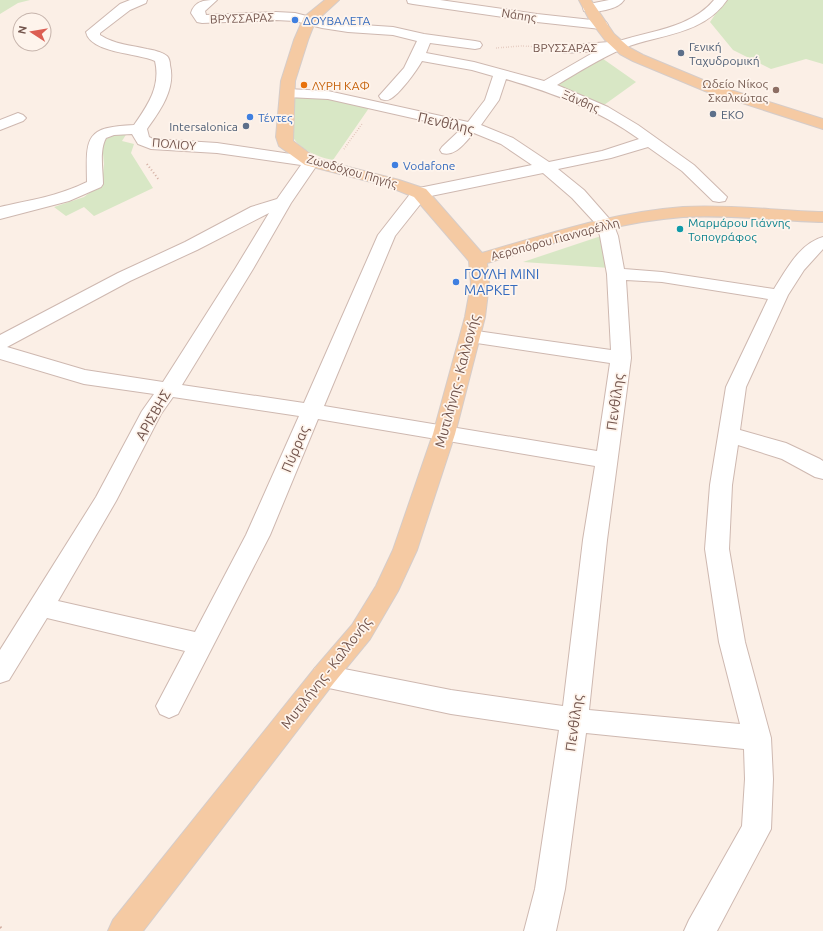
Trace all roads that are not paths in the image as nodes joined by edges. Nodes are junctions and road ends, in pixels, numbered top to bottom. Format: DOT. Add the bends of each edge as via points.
graph roads {
  1 [pos="140,0"];
  2 [pos="211,0"];
  3 [pos="333,0"];
  4 [pos="413,0"];
  5 [pos="618,0"];
  6 [pos="721,0"];
  7 [pos="587,4"];
  8 [pos="246,6"];
  9 [pos="225,18"];
  10 [pos="309,20"];
  11 [pos="601,25"];
  12 [pos="424,38"];
  13 [pos="475,45"];
  14 [pos="619,46"];
  15 [pos="565,49"];
  16 [pos="419,56"];
  17 [pos="501,73"];
  18 [pos="546,86"];
  19 [pos="287,93"];
  20 [pos="381,102"];
  21 [pos="18,118"];
  22 [pos="823,124"];
  23 [pos="0,125"];
  24 [pos="472,127"];
  25 [pos="139,129"];
  26 [pos="650,141"];
  27 [pos="448,150"];
  28 [pos="311,162"];
  29 [pos="547,168"];
  30 [pos="420,193"];
  31 [pos="720,196"];
  32 [pos="283,203"];
  33 [pos="0,214"];
  34 [pos="823,217"];
  35 [pos="604,223"];
  36 [pos="823,242"];
  37 [pos="478,260"];
  38 [pos="616,274"];
  39 [pos="779,295"];
  40 [pos="470,336"];
  41 [pos="0,343"];
  42 [pos="0,352"];
  43 [pos="621,358"];
  44 [pos="168,390"];
  45 [pos="311,411"];
  46 [pos="444,434"];
  47 [pos="729,435"];
  48 [pos="606,460"];
  49 [pos="823,471"];
  50 [pos="41,607"];
  51 [pos="202,644"];
  52 [pos="0,672"];
  53 [pos="324,676"];
  54 [pos="169,706"];
  55 [pos="574,720"];
  56 [pos="757,738"];
  57 [pos="124,931"];
  58 [pos="540,931"];
  59 [pos="700,931"];
  1 -- 25 [label="street, ΠΟΛΙΟΥ" via="121,10 93,32 94,37 106,45 143,51 162,59 164,75 160,98"];
  2 -- 9 [label="street, ΒΡΥΣΣΑΡΑΣ" via="199,8 198,13 202,19"];
  3 -- 10 [label="main road"];
  4 -- 11 [label="street, Νάπης"];
  5 -- 7 [label="street" via="606,5"];
  6 -- 14 [label="street" via="706,17"];
  7 -- 11 [label="main road"];
  8 -- 9 [label="street"];
  9 -- 10 [label="street, ΒΡΥΣΣΑΡΑΣ" via="276,16"];
  10 -- 12 [label="street, ΒΡΥΣΣΑΡΑΣ" via="348,28 393,31"];
  10 -- 19 [label="main road, Ζωοδόχου Πηγής" via="288,81"];
  11 -- 14 [label="main road"];
  12 -- 13 [label="street, ΒΡΥΣΣΑΡΑΣ"];
  12 -- 16 [label="street"];
  14 -- 15 [label="street, ΒΡΥΣΣΑΡΑΣ"];
  14 -- 18 [label="street" via="579,65"];
  14 -- 22 [label="main road" via="636,58 698,84"];
  16 -- 17 [label="street, Ξάνθης"];
  16 -- 20 [label="street" via="408,74"];
  17 -- 18 [label="street, Ξάνθης"];
  17 -- 24 [label="street" via="492,100"];
  18 -- 26 [label="street, Ξάνθης" via="603,110"];
  19 -- 20 [label="street, Πενθίλης"];
  19 -- 28 [label="main road, Ζωοδόχου Πηγής" via="285,143"];
  20 -- 24 [label="street, Πενθίλης"];
  21 -- 23 [label="street"];
  24 -- 27 [label="street"];
  24 -- 29 [label="street, Πενθίλης" via="507,141"];
  25 -- 28 [label="street, ΠΟΛΙΟΥ" via="142,141 151,144 217,148"];
  25 -- 33 [label="street" via="101,134 96,141 95,184 64,197"];
  26 -- 29 [label="street" via="605,155"];
  26 -- 31 [label="street, Ξάνθης" via="688,168"];
  28 -- 30 [label="main road, Ζωοδόχου Πηγής" via="393,182"];
  28 -- 32 [label="street, ΑΡΙΣΒΗΣ"];
  29 -- 30 [label="street"];
  29 -- 35 [label="street, Πενθίλης" via="578,194"];
  30 -- 37 [label="main road, Ζωοδόχου Πηγής"];
  30 -- 45 [label="street, Πύρρας" via="387,235"];
  32 -- 41 [label="street" via="257,210"];
  32 -- 44 [label="street, ΑΡΙΣΒΗΣ"];
  34 -- 35 [label="main road, Αεροπόρου Γιανναρέλλη" via="684,212"];
  35 -- 37 [label="main road, Αεροπόρου Γιανναρέλλη"];
  35 -- 38 [label="street, Πενθίλης"];
  36 -- 39 [label="street" via="814,247 797,267"];
  37 -- 40 [label="main road, Μυτιλήνης - Καλλονής" via="480,284"];
  38 -- 39 [label="street" via="662,277"];
  38 -- 43 [label="street, Πενθίλης"];
  39 -- 47 [label="street" via="736,387"];
  40 -- 43 [label="street"];
  40 -- 46 [label="main road, Μυτιλήνης - Καλλονής"];
  42 -- 44 [label="street" via="84,377"];
  43 -- 48 [label="street, Πενθίλης"];
  44 -- 45 [label="street"];
  44 -- 50 [label="street, ΑΡΙΣΒΗΣ" via="152,411 105,501"];
  45 -- 46 [label="street"];
  45 -- 51 [label="street, Πύρρας" via="258,535"];
  46 -- 48 [label="street"];
  46 -- 53 [label="main road, Μυτιλήνης - Καλλονής" via="405,550 386,591 361,632"];
  47 -- 49 [label="street" via="783,450"];
  47 -- 56 [label="street" via="721,485 717,549 732,642"];
  48 -- 55 [label="street, Πενθίλης"];
  50 -- 51 [label="street"];
  50 -- 52 [label="street, ΑΡΙΣΒΗΣ"];
  51 -- 54 [label="street, Πύρρας"];
  53 -- 55 [label="street" via="452,702"];
  53 -- 57 [label="main road, Μυτιλήνης - Καλλονής"];
  55 -- 56 [label="street"];
  55 -- 58 [label="street, Πενθίλης" via="550,889"];
  56 -- 59 [label="street" via="759,779 756,829"];
}
